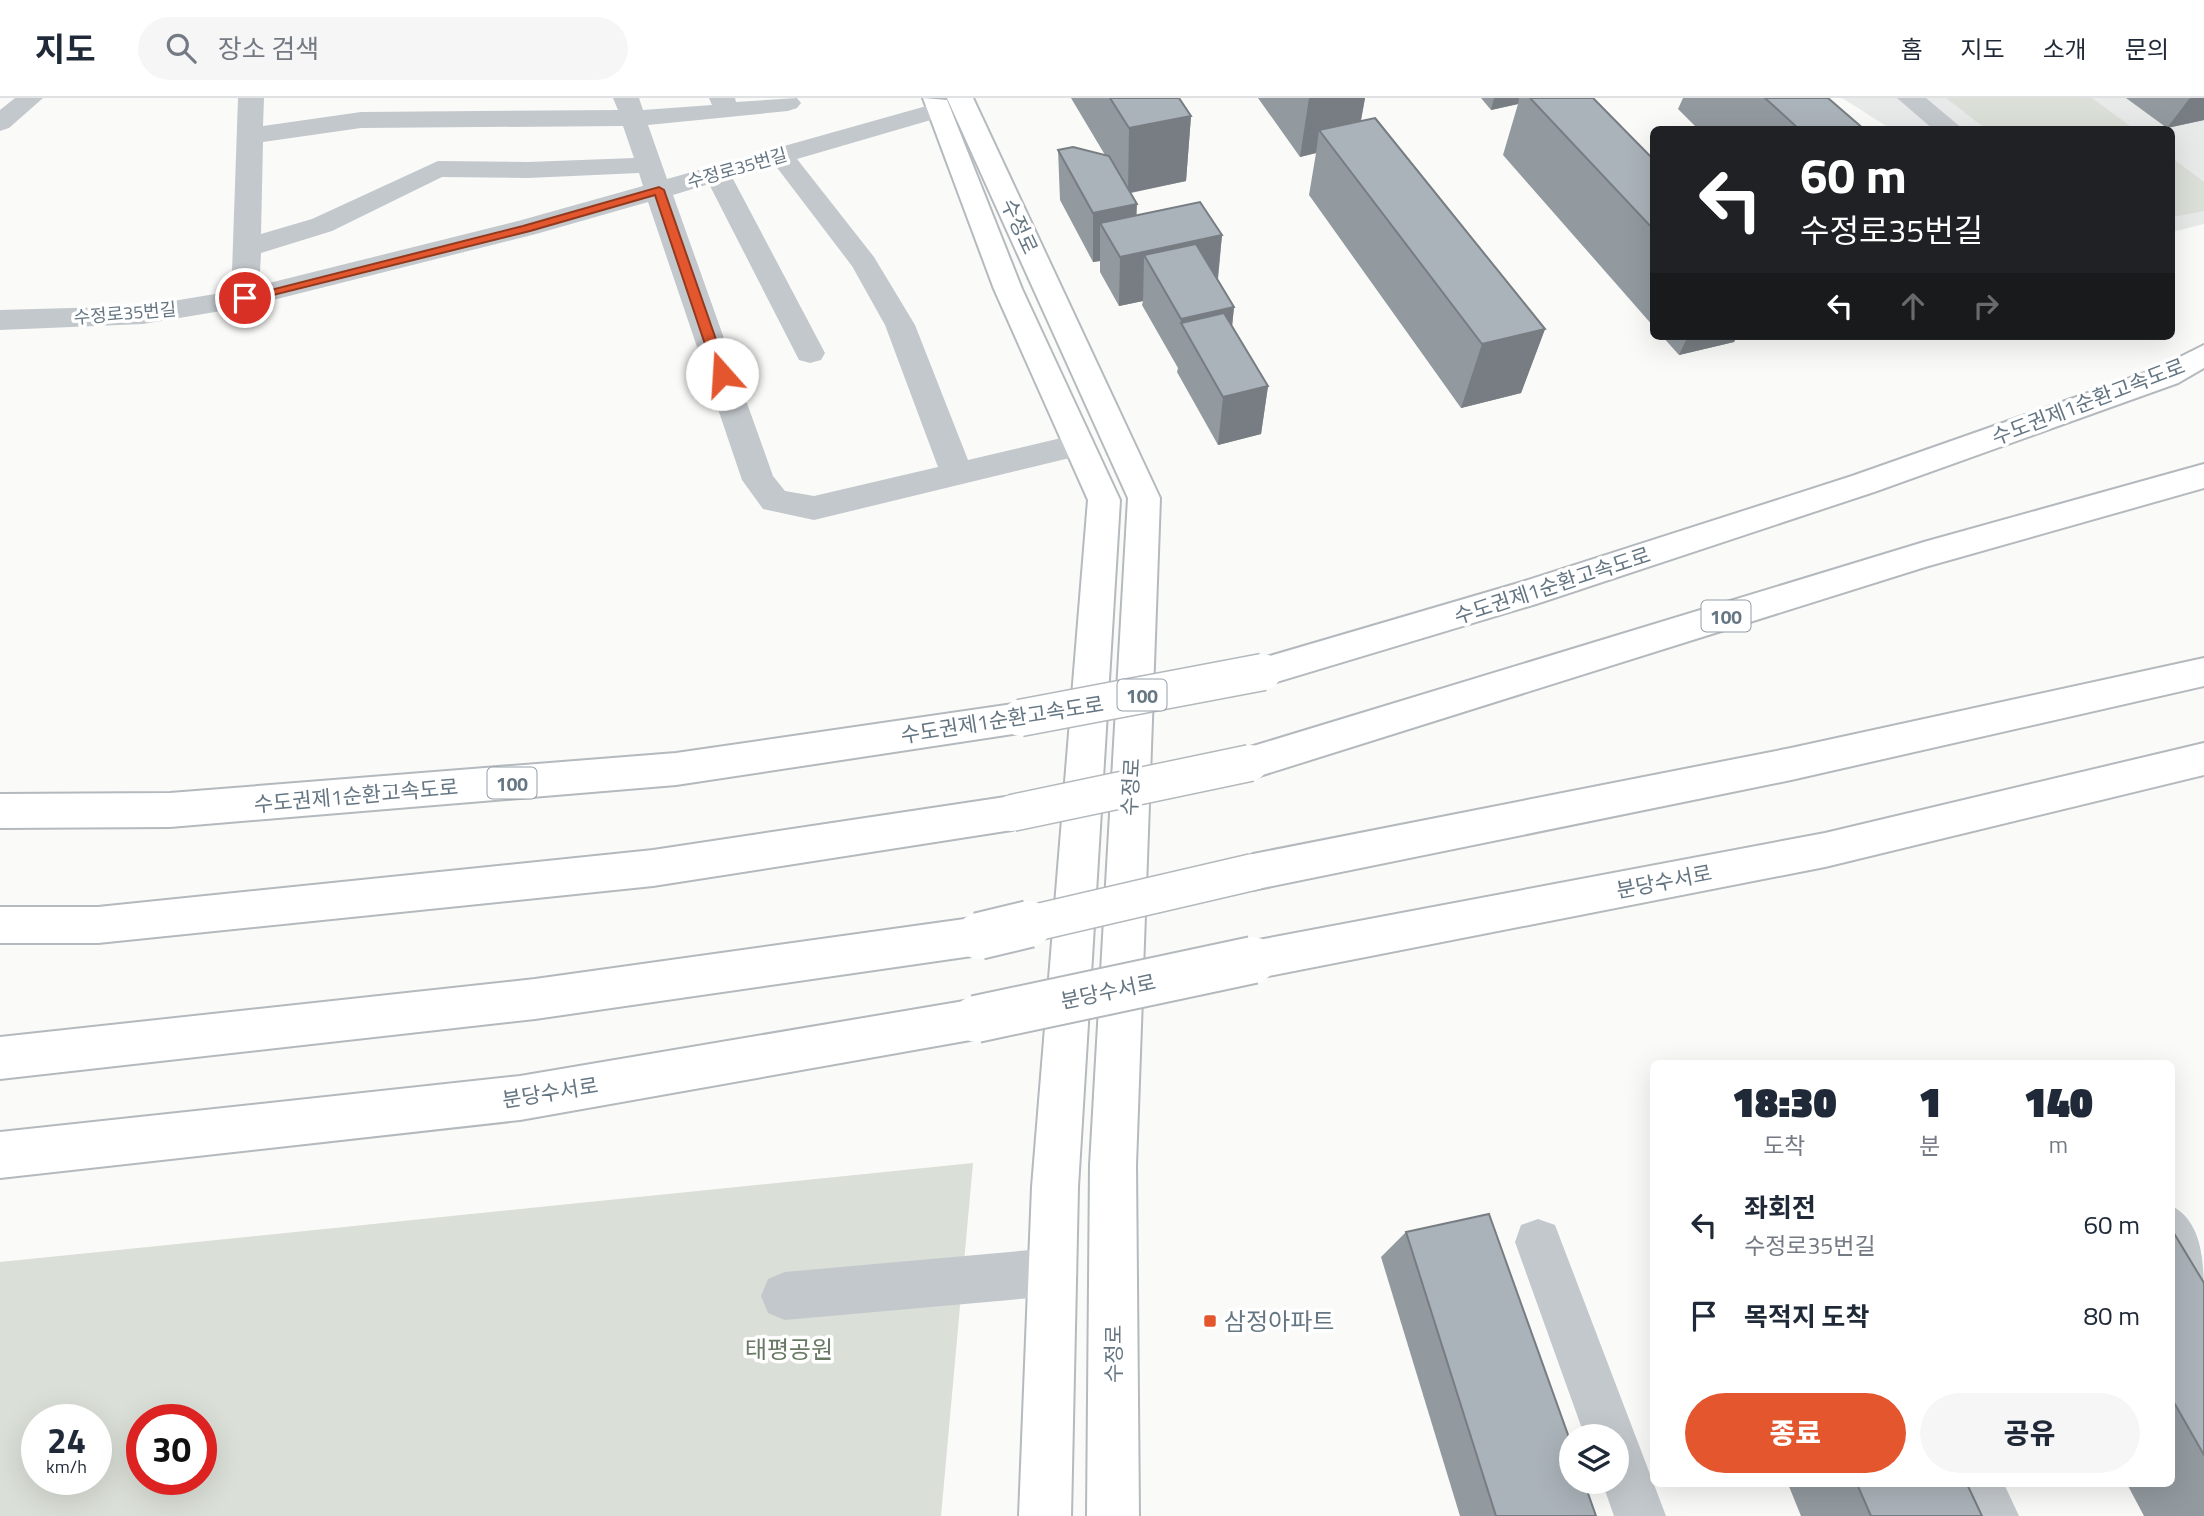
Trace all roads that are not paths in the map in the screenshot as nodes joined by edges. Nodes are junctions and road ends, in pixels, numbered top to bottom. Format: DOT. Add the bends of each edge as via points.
graph roads {
  1 [pos="30,98"];
  2 [pos="251,98"];
  3 [pos="341,98"];
  4 [pos="1910,98"];
  5 [pos="944,102"];
  6 [pos="788,103"];
  7 [pos="724,104"];
  8 [pos="425,108"];
  9 [pos="629,108"];
  10 [pos="892,110"];
  11 [pos="2,118"];
  12 [pos="321,124"];
  13 [pos="1946,126"];
  14 [pos="249,136"];
  15 [pos="781,155"];
  16 [pos="717,174"];
  17 [pos="654,178"];
  18 [pos="246,248"];
  19 [pos="245,298"];
  20 [pos="0,320"];
  21 [pos="810,353"];
  22 [pos="2204,355"];
  23 [pos="1079,445"];
  24 [pos="957,474"];
  25 [pos="2204,476"];
  26 [pos="2204,672"];
  27 [pos="2204,759"];
  28 [pos="0,811"];
  29 [pos="0,925"];
  30 [pos="0,1058"];
  31 [pos="0,1155"];
  32 [pos="2175,1234"];
  33 [pos="1538,1242"];
  34 [pos="1053,1272"];
  35 [pos="2204,1280"];
  36 [pos="785,1296"];
  37 [pos="1605,1424"];
  38 [pos="1629,1487"];
  39 [pos="1978,1487"];
  40 [pos="1045,1516"];
  41 [pos="1113,1516"];
  42 [pos="1640,1516"];
  43 [pos="1993,1516"];
  1 -- 11 [label="street"];
  2 -- 14 [label="street"];
  3 -- 12 [label="street"];
  4 -- 13 [label="street"];
  5 -- 10 [label="street, 수정로35번길"];
  5 -- 23 [label="main road, 수정로" via="1008,289"];
  5 -- 41 [label="main road, 수정로" via="1143,498 1113,1165"];
  6 -- 7 [label="street"];
  7 -- 9 [label="street"];
  8 -- 9 [label="street"];
  8 -- 12 [label="street"];
  9 -- 17 [label="street"];
  10 -- 15 [label="street, 수정로35번길"];
  12 -- 14 [label="street"];
  14 -- 18 [label="street"];
  15 -- 16 [label="street, 수정로35번길"];
  15 -- 24 [label="street" via="864,263 900,325"];
  16 -- 17 [label="street, 수정로35번길"];
  16 -- 21 [label="street"];
  17 -- 18 [label="street" via="438,169 322,225"];
  17 -- 19 [label="street, 수정로35번길" via="526,229"];
  17 -- 24 [label="street" via="758,480 775,502 814,508"];
  18 -- 19 [label="street"];
  19 -- 20 [label="street, 수정로35번길" via="143,315"];
  22 -- 28 [label="main road, 수도권제1순환고속도로 / 100, bridge" via="2167,376 1863,484 1524,595 1263,672 1020,718 676,769 170,810"];
  23 -- 24 [label="street"];
  23 -- 34 [label="main road, 수정로" via="1104,500 1055,1186"];
  25 -- 29 [label="main road, 100, bridge" via="1924,555 1250,762 1012,813 639,869 98,925"];
  26 -- 30 [label="main road, bridge" via="1791,764 1254,872 979,936 535,999"];
  27 -- 31 [label="main road, 분당수서로, bridge" via="1825,850 1253,960 976,1019 520,1098"];
  32 -- 35 [label="street"];
  33 -- 37 [label="street"];
  34 -- 36 [label="street"];
  34 -- 40 [label="main road, 수정로"];
  38 -- 42 [label="street"];
  39 -- 43 [label="street"];
}
